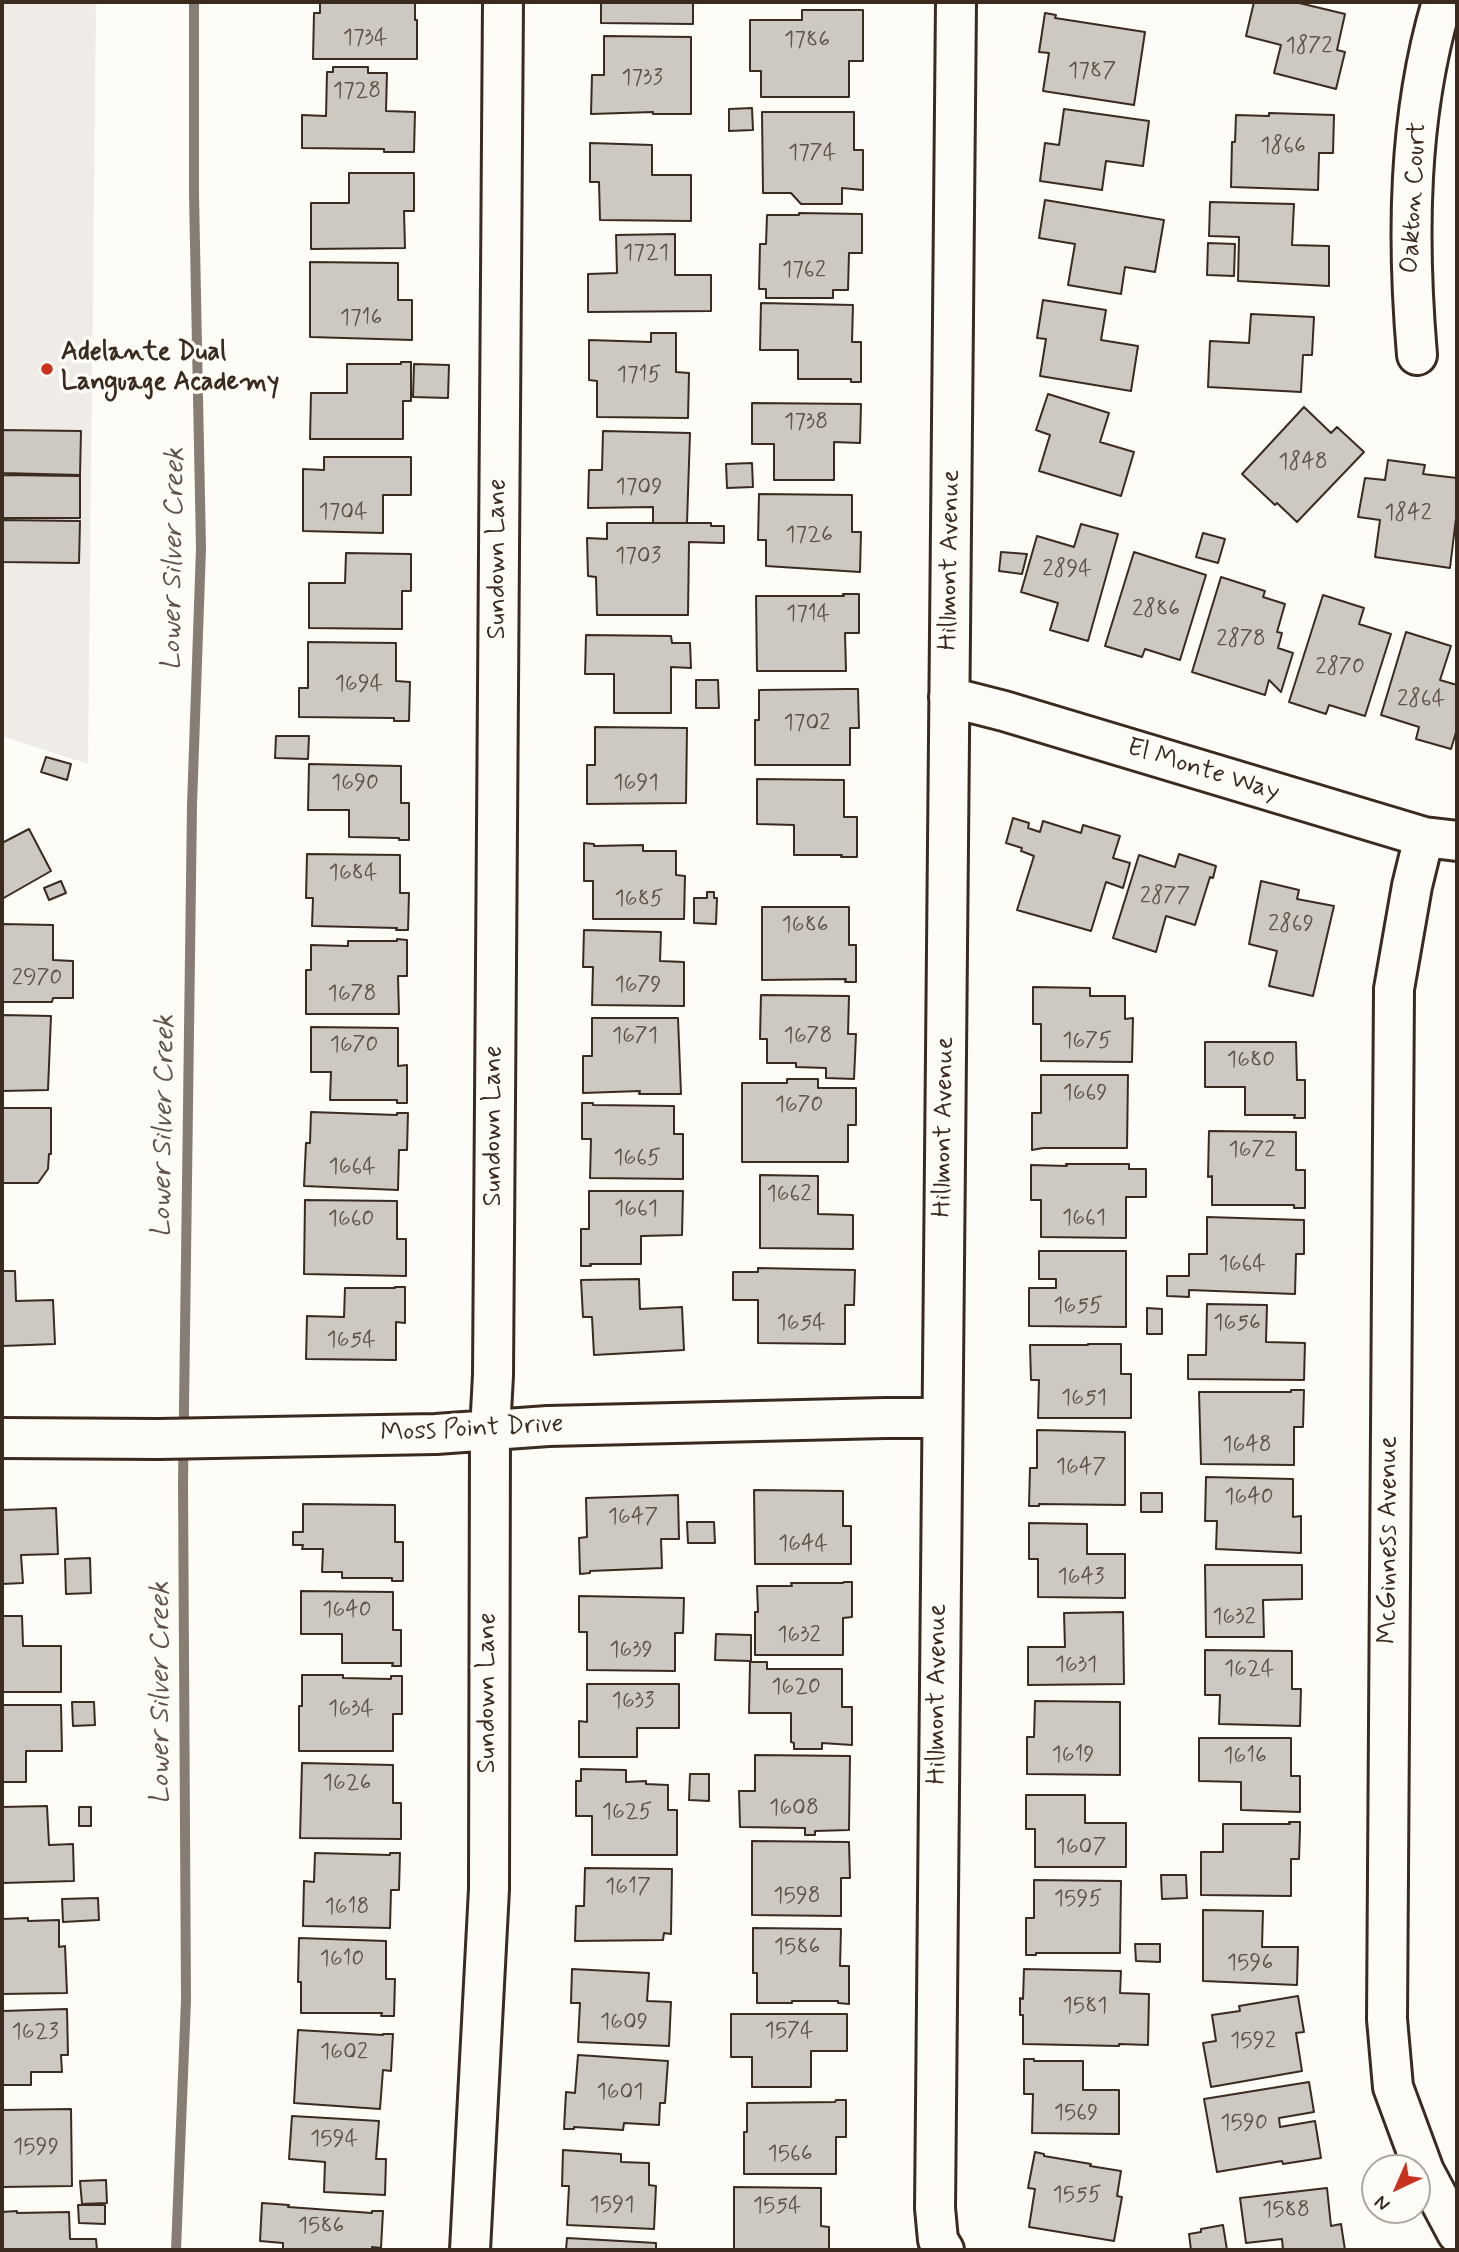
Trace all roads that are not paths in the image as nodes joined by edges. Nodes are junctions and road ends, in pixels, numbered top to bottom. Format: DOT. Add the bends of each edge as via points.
graph roads {
  1 [pos="503,2"];
  2 [pos="956,2"];
  3 [pos="1441,2"];
  4 [pos="1417,355"];
  5 [pos="949,697"];
  6 [pos="1441,839"];
  7 [pos="942,1418"];
  8 [pos="489,1431"];
  9 [pos="2,1438"];
  10 [pos="1457,2233"];
  11 [pos="470,2250"];
  12 [pos="944,2250"];
  1 -- 8 [label="street, Sundown Lane"];
  2 -- 5 [label="street, Hillmont Avenue"];
  3 -- 4 [label="street, Oakton Court" via="1413,148 1411,282"];
  5 -- 6 [label="street, El Monte Way"];
  5 -- 7 [label="street, Hillmont Avenue"];
  6 -- 10 [label="street, McGinness Avenue" via="1412,886 1394,989 1387,2019 1392,2087 1424,2171"];
  7 -- 8 [label="street, Moss Point Drive"];
  7 -- 12 [label="street, Hillmont Avenue" via="936,2208 938,2240"];
  8 -- 9 [label="street, Moss Point Drive"];
  8 -- 11 [label="street, Sundown Lane" via="489,1889"];
}
